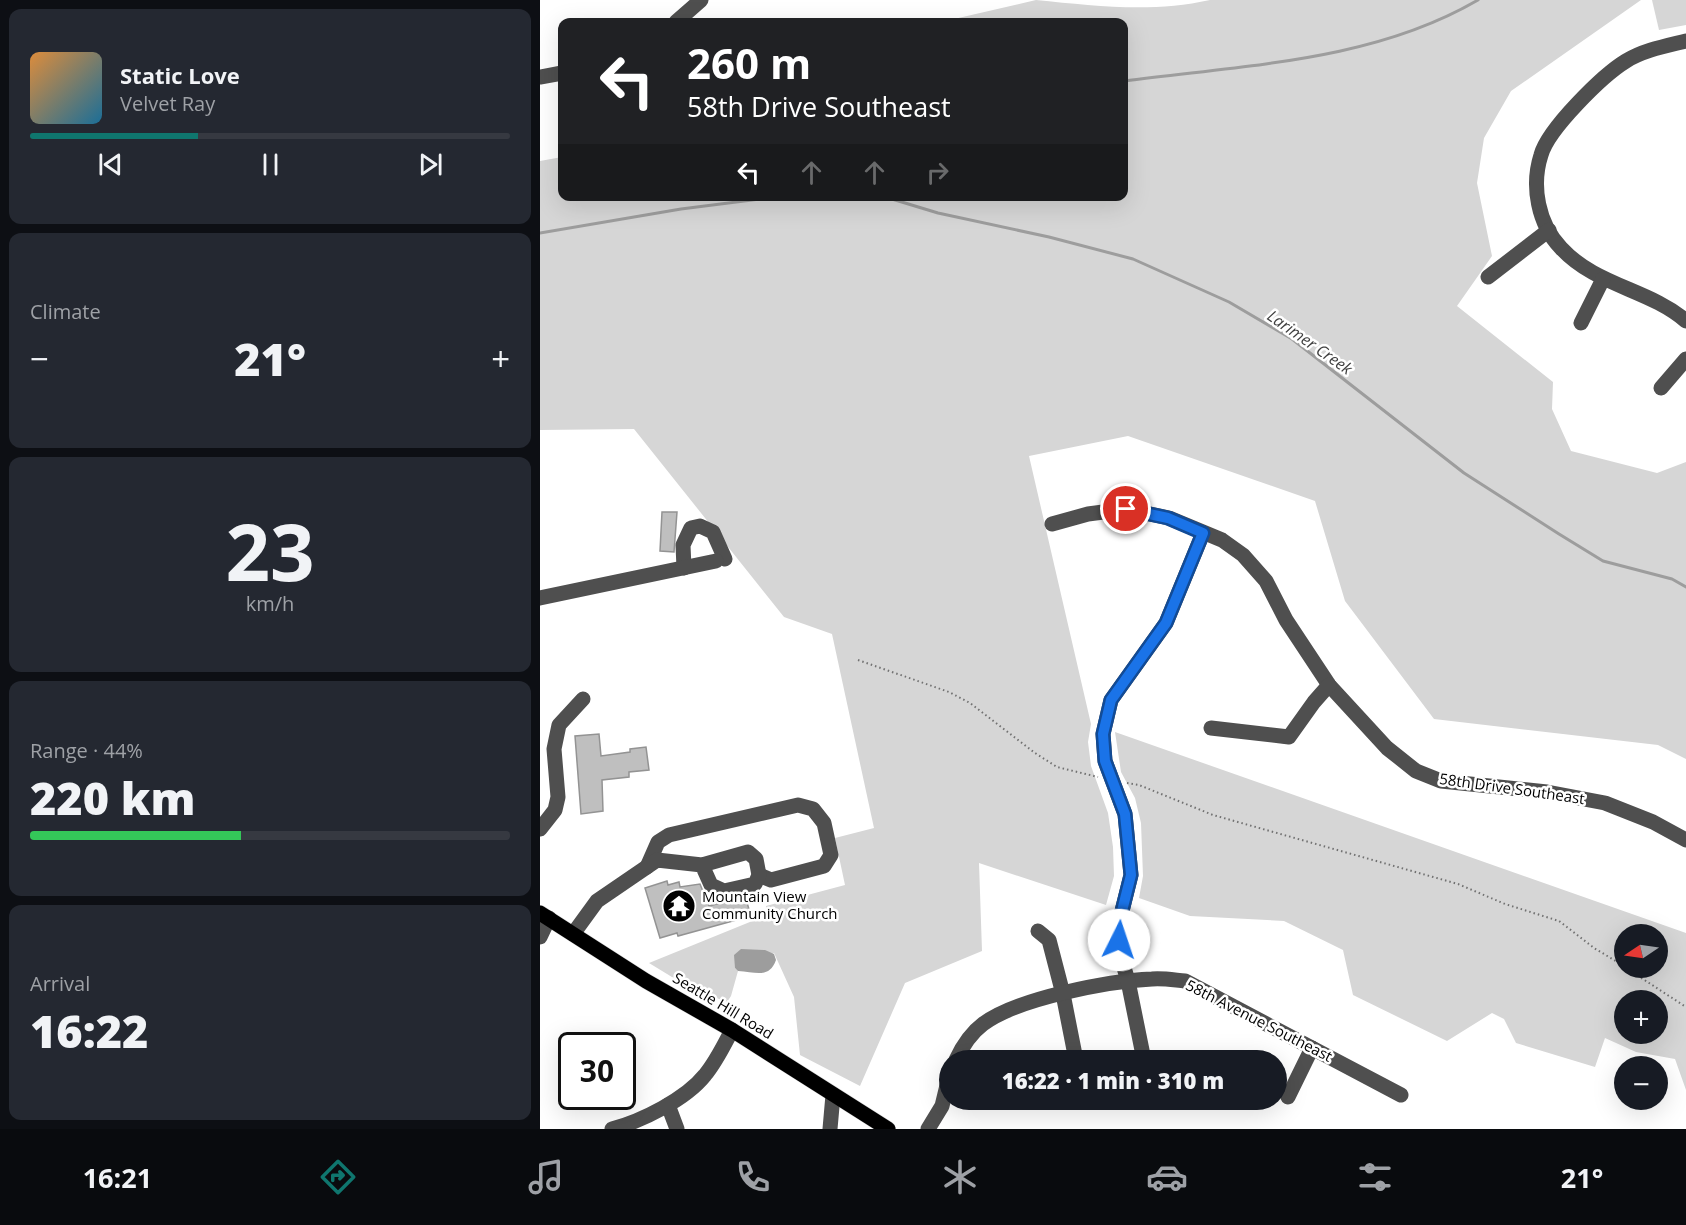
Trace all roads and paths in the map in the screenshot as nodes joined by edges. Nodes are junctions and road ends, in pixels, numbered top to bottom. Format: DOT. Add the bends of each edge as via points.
graph roads {
  1 [pos="700,0"];
  2 [pos="680,18"];
  3 [pos="1686,41"];
  4 [pos="558,74"];
  5 [pos="540,77"];
  6 [pos="1549,230"];
  7 [pos="1488,277"];
  8 [pos="1604,279"];
  9 [pos="1686,321"];
  10 [pos="1581,323"];
  11 [pos="1686,359"];
  12 [pos="1661,388"];
  13 [pos="1052,524"];
  14 [pos="1203,533"];
  15 [pos="684,568"];
  16 [pos="540,598"];
  17 [pos="858,660"];
  18 [pos="1329,685"];
  19 [pos="583,699"];
  20 [pos="1211,728"];
  21 [pos="1113,780"];
  22 [pos="540,829"];
  23 [pos="1686,840"];
  24 [pos="702,865"];
  25 [pos="647,867"];
  26 [pos="759,875"];
  27 [pos="544,916"];
  28 [pos="1038,931"];
  29 [pos="573,934"];
  30 [pos="540,937"];
  31 [pos="1614,960"];
  32 [pos="1642,978"];
  33 [pos="1128,981"];
  34 [pos="1063,994"];
  35 [pos="1686,1007"];
  36 [pos="732,1030"];
  37 [pos="1312,1048"];
  38 [pos="961,1050"];
  39 [pos="1074,1050"];
  40 [pos="1142,1050"];
  41 [pos="832,1095"];
  42 [pos="1401,1095"];
  43 [pos="1287,1098"];
  44 [pos="668,1104"];
  45 [pos="940,1110"];
  46 [pos="612,1129"];
  47 [pos="678,1129"];
  48 [pos="830,1129"];
  49 [pos="888,1129"];
  50 [pos="928,1129"];
  1 -- 2 [label="street"];
  3 -- 6 [label="street" via="1628,60 1607,74 1566,117 1541,153 1536,187 1542,218"];
  4 -- 5 [label="street"];
  6 -- 7 [label="street"];
  6 -- 8 [label="street" via="1560,248 1590,273"];
  8 -- 9 [label="street" via="1646,297"];
  8 -- 10 [label="street"];
  11 -- 12 [label="street"];
  13 -- 14 [label="street, 58th Drive Southeast" via="1126,509 1168,518"];
  14 -- 18 [label="street, 58th Drive Southeast" via="1222,540 1243,555 1266,580 1286,620"];
  14 -- 21 [label="street" via="1166,623 1111,700 1103,734 1105,761"];
  15 -- 15 [label="street" via="721,560 713,532 700,526 691,528 683,545"];
  15 -- 16 [label="street"];
  17 -- 21 [label="path" via="970,703 1057,767"];
  18 -- 20 [label="street" via="1289,737"];
  18 -- 23 [label="street, 58th Drive Southeast" via="1387,748 1416,771 1441,781 1547,792 1605,803"];
  19 -- 22 [label="street" via="559,725 554,749 558,797 555,810"];
  21 -- 31 [label="path" via="1140,785 1213,815 1458,884 1559,921"];
  21 -- 33 [label="street" via="1125,814 1131,875 1118,927"];
  24 -- 25 [label="street" via="657,860"];
  24 -- 26 [label="street" via="748,852 756,859"];
  24 -- 26 [label="street" via="711,885 724,891 755,884"];
  25 -- 26 [label="street" via="658,842 669,835 798,805 813,810 824,823 829,842 831,855 824,866 771,880"];
  25 -- 29 [label="street" via="597,901"];
  27 -- 29 [label="main road, Seattle Hill Road"];
  27 -- 30 [label="street"];
  28 -- 34 [label="street" via="1049,940"];
  29 -- 36 [label="main road, Seattle Hill Road"];
  32 -- 35 [label="path"];
  33 -- 34 [label="street, 58th Avenue Southeast"];
  33 -- 37 [label="street, 58th Avenue Southeast" via="1185,981"];
  33 -- 40 [label="street"];
  34 -- 38 [label="street, 58th Avenue Southeast" via="1017,1006 983,1024"];
  34 -- 39 [label="street"];
  36 -- 41 [label="main road, Seattle Hill Road"];
  36 -- 44 [label="street" via="705,1076"];
  37 -- 42 [label="street, 58th Avenue Southeast"];
  37 -- 43 [label="street"];
  41 -- 48 [label="street"];
  41 -- 49 [label="main road, Seattle Hill Road"];
  44 -- 46 [label="street"];
  44 -- 47 [label="street"];
  45 -- 50 [label="street"];
}
